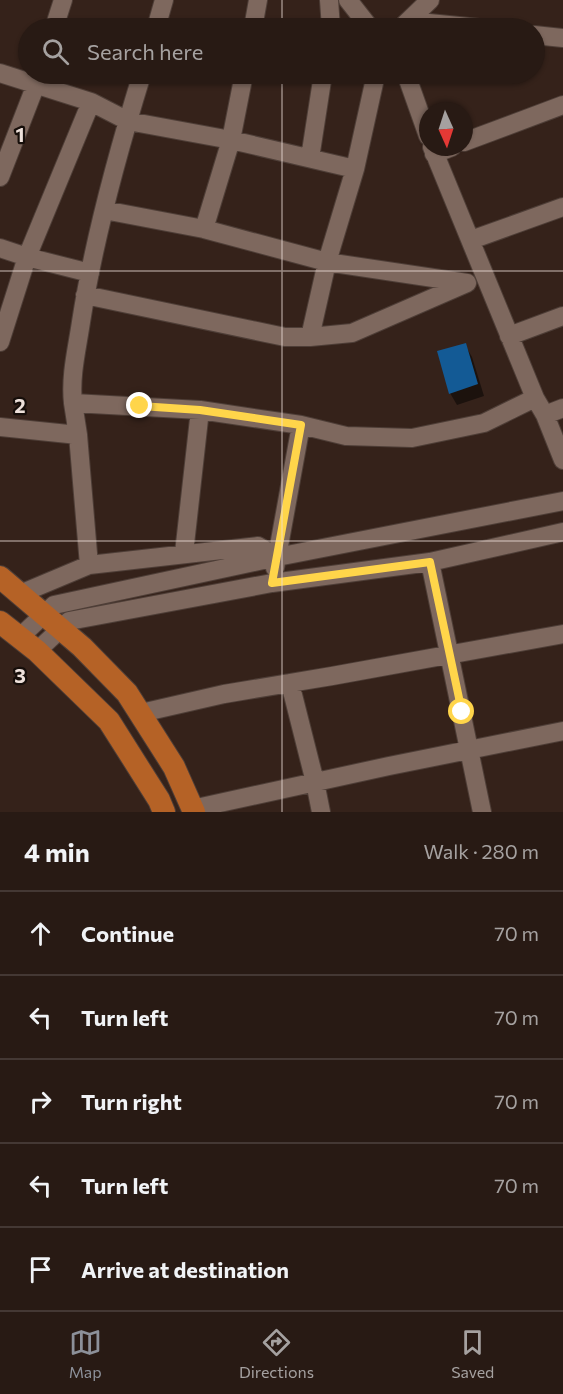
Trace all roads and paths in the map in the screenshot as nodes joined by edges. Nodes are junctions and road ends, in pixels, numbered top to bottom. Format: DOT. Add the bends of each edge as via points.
graph roads {
  1 [pos="63,0"];
  2 [pos="164,0"];
  3 [pos="258,0"];
  4 [pos="329,0"];
  5 [pos="348,0"];
  6 [pos="430,0"];
  7 [pos="57,18"];
  8 [pos="159,18"];
  9 [pos="255,18"];
  10 [pos="330,18"];
  11 [pos="362,18"];
  12 [pos="412,18"];
  13 [pos="545,36"];
  14 [pos="563,38"];
  15 [pos="0,73"];
  16 [pos="18,76"];
  17 [pos="36,84"];
  18 [pos="50,84"];
  19 [pos="139,84"];
  20 [pos="242,84"];
  21 [pos="321,84"];
  22 [pos="374,84"];
  23 [pos="410,84"];
  24 [pos="91,102"];
  25 [pos="563,105"];
  26 [pos="419,111"];
  27 [pos="128,121"];
  28 [pos="473,139"];
  29 [pos="231,140"];
  30 [pos="436,156"];
  31 [pos="310,158"];
  32 [pos="355,169"];
  33 [pos="0,177"];
  34 [pos="563,207"];
  35 [pos="104,210"];
  36 [pos="204,229"];
  37 [pos="471,240"];
  38 [pos="0,248"];
  39 [pos="27,257"];
  40 [pos="327,262"];
  41 [pos="90,273"];
  42 [pos="486,280"];
  43 [pos="467,283"];
  44 [pos="85,295"];
  45 [pos="563,316"];
  46 [pos="509,336"];
  47 [pos="310,337"];
  48 [pos="0,342"];
  49 [pos="535,398"];
  50 [pos="73,403"];
  51 [pos="563,408"];
  52 [pos="200,410"];
  53 [pos="545,414"];
  54 [pos="301,425"];
  55 [pos="0,427"];
  56 [pos="78,435"];
  57 [pos="563,460"];
  58 [pos="563,501"];
  59 [pos="563,532"];
  60 [pos="184,553"];
  61 [pos="277,557"];
  62 [pos="430,562"];
  63 [pos="89,565"];
  64 [pos="0,577"];
  65 [pos="272,583"];
  66 [pos="20,594"];
  67 [pos="43,614"];
  68 [pos="0,622"];
  69 [pos="61,628"];
  70 [pos="563,634"];
  71 [pos="28,644"];
  72 [pos="450,655"];
  73 [pos="290,683"];
  74 [pos="141,713"];
  75 [pos="563,731"];
  76 [pos="470,750"];
  77 [pos="315,782"];
  78 [pos="193,810"];
  79 [pos="164,812"];
  80 [pos="321,812"];
  81 [pos="482,812"];
  1 -- 7 [label="street"];
  2 -- 8 [label="street"];
  3 -- 9 [label="street"];
  4 -- 10 [label="street"];
  5 -- 11 [label="street"];
  6 -- 12 [label="street"];
  13 -- 14 [label="street"];
  15 -- 16 [label="street"];
  17 -- 33 [label="street"];
  18 -- 24 [label="street"];
  19 -- 27 [label="street"];
  20 -- 29 [label="street"];
  21 -- 31 [label="street"];
  22 -- 32 [label="street"];
  23 -- 26 [label="street"];
  24 -- 27 [label="street"];
  24 -- 39 [label="street"];
  25 -- 28 [label="street"];
  27 -- 29 [label="street"];
  27 -- 35 [label="street"];
  29 -- 31 [label="street"];
  29 -- 36 [label="street"];
  30 -- 37 [label="street"];
  31 -- 32 [label="street"];
  32 -- 40 [label="street"];
  34 -- 37 [label="street"];
  35 -- 36 [label="street"];
  35 -- 41 [label="street"];
  36 -- 40 [label="street"];
  37 -- 42 [label="street"];
  38 -- 39 [label="street"];
  39 -- 41 [label="street"];
  39 -- 48 [label="street"];
  40 -- 43 [label="street"];
  40 -- 47 [label="street"];
  41 -- 44 [label="street"];
  42 -- 43 [label="street"];
  42 -- 46 [label="street"];
  43 -- 47 [label="street" via="352,333"];
  44 -- 47 [label="street" via="285,337"];
  44 -- 50 [label="street" via="71,384"];
  45 -- 46 [label="street"];
  46 -- 49 [label="street"];
  49 -- 53 [label="street"];
  49 -- 54 [label="street" via="484,423 412,438 346,436"];
  50 -- 52 [label="street"];
  50 -- 56 [label="street"];
  51 -- 53 [label="street"];
  52 -- 54 [label="street"];
  52 -- 60 [label="street"];
  53 -- 57 [label="street"];
  54 -- 61 [label="street"];
  55 -- 56 [label="street"];
  56 -- 63 [label="street"];
  58 -- 61 [label="street"];
  59 -- 62 [label="street"];
  60 -- 61 [label="street" via="258,546"];
  60 -- 63 [label="street"];
  61 -- 65 [label="street"];
  61 -- 67 [label="street" via="54,605"];
  62 -- 65 [label="street"];
  62 -- 72 [label="street"];
  63 -- 66 [label="street"];
  64 -- 66 [label="main road"];
  65 -- 69 [label="street" via="69,621"];
  66 -- 67 [label="main road"];
  67 -- 69 [label="main road"];
  67 -- 71 [label="street"];
  68 -- 71 [label="main road"];
  69 -- 71 [label="street"];
  69 -- 74 [label="main road" via="127,693"];
  70 -- 72 [label="street"];
  71 -- 79 [label="main road" via="109,721"];
  72 -- 73 [label="street"];
  72 -- 76 [label="street"];
  73 -- 74 [label="street"];
  73 -- 77 [label="street"];
  74 -- 78 [label="main road" via="174,767"];
  75 -- 76 [label="street"];
  76 -- 77 [label="street"];
  76 -- 81 [label="street"];
  77 -- 78 [label="street"];
  77 -- 80 [label="street"];
}
